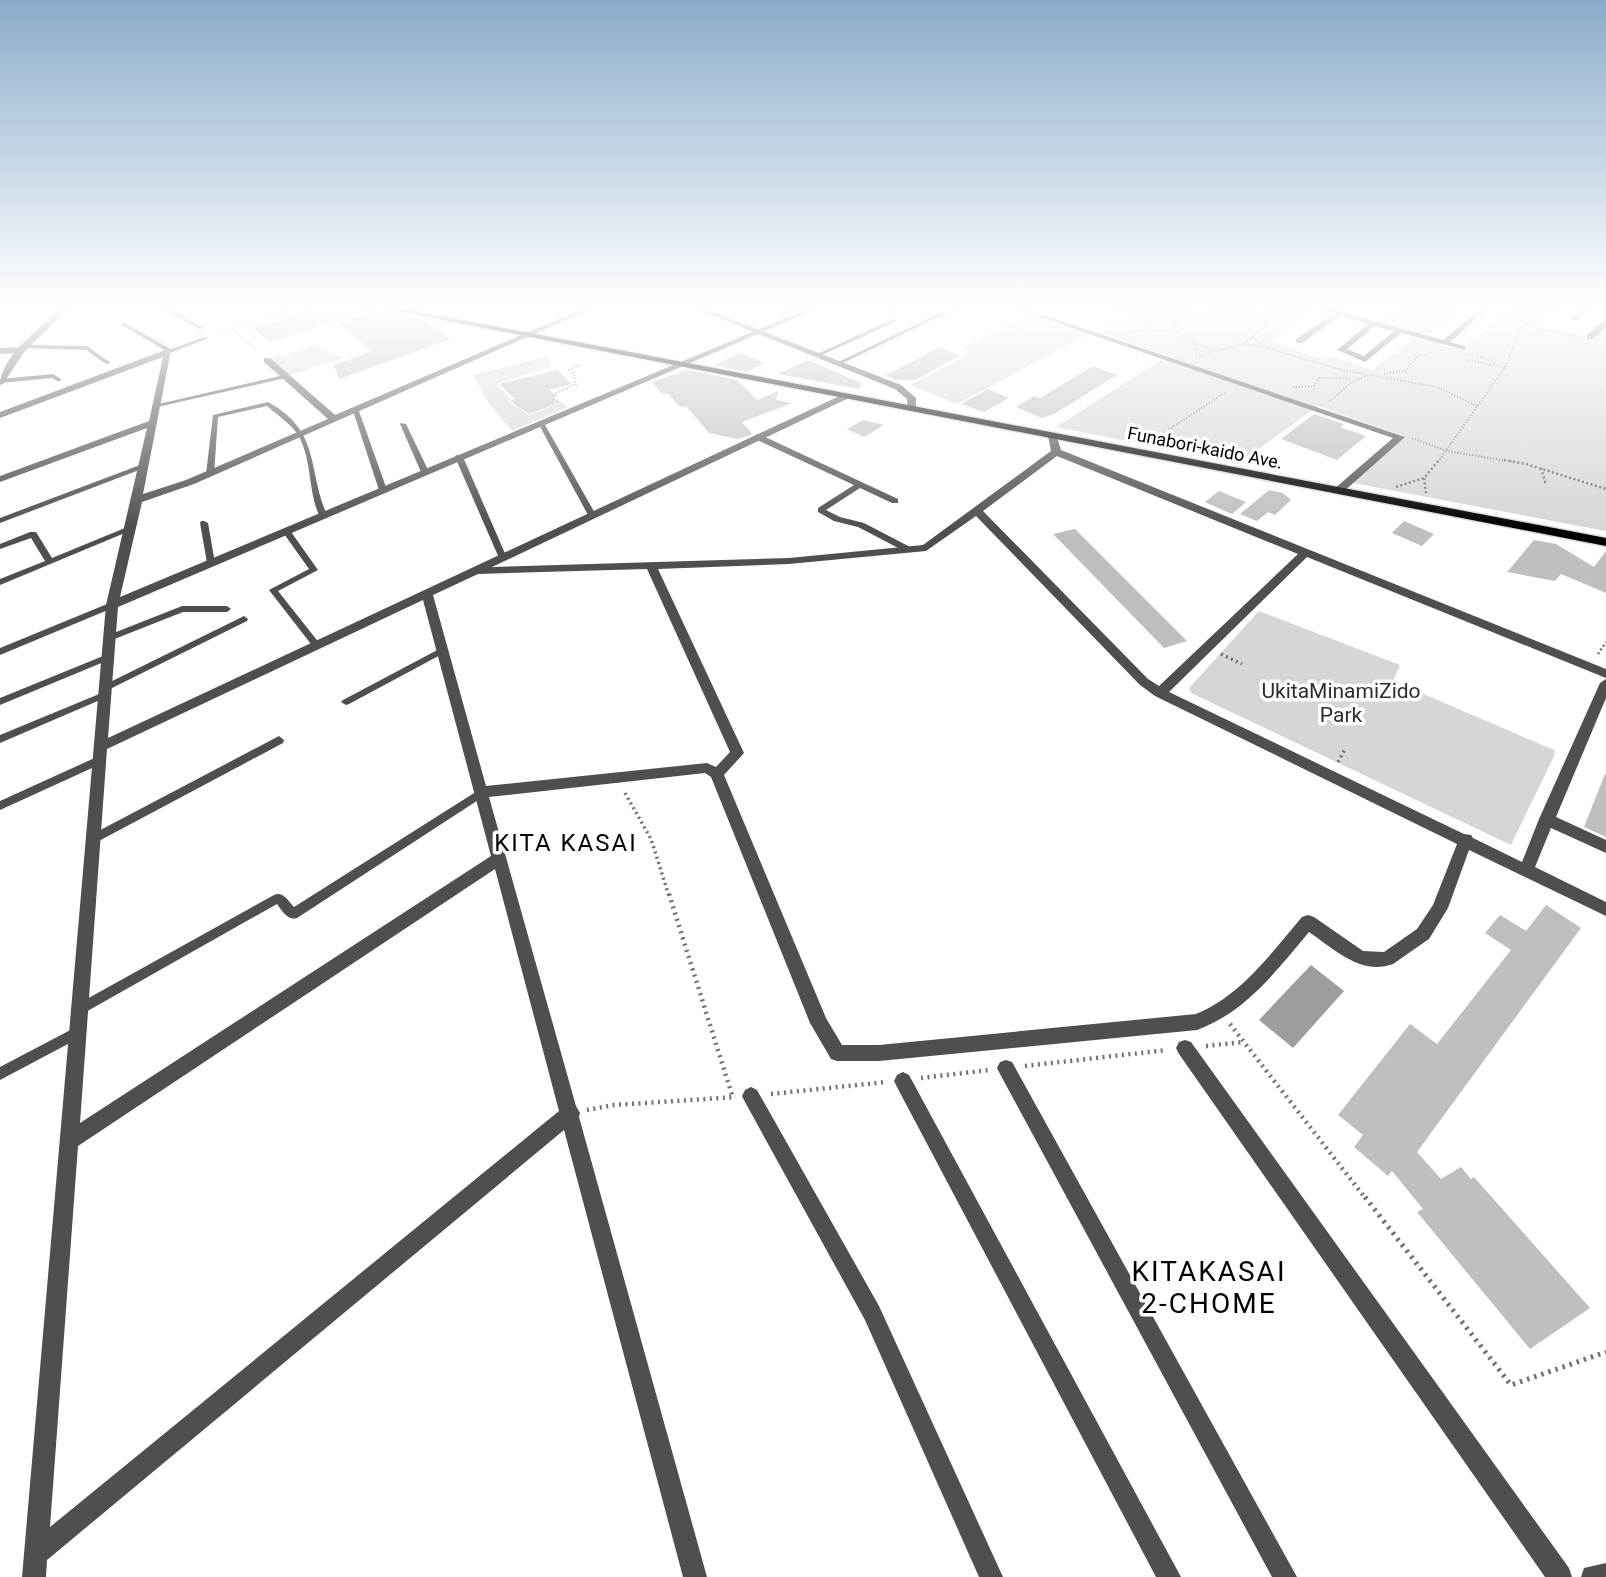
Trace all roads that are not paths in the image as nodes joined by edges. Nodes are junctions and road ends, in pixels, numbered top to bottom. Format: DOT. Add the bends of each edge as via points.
graph roads {
  1 [pos="89,382"];
  2 [pos="163,382"];
  3 [pos="264,382"];
  4 [pos="290,382"];
  5 [pos="421,382"];
  6 [pos="639,382"];
  7 [pos="771,382"];
  8 [pos="882,382"];
  9 [pos="1238,382"];
  10 [pos="845,396"];
  11 [pos="157,405"];
  12 [pos="911,408"];
  13 [pos="356,411"];
  14 [pos="0,415"];
  15 [pos="335,420"];
  16 [pos="152,423"];
  17 [pos="541,423"];
  18 [pos="403,424"];
  19 [pos="301,434"];
  20 [pos="1053,436"];
  21 [pos="758,437"];
  22 [pos="1056,452"];
  23 [pos="459,457"];
  24 [pos="143,467"];
  25 [pos="425,472"];
  26 [pos="210,474"];
  27 [pos="0,479"];
  28 [pos="859,485"];
  29 [pos="383,490"];
  30 [pos="1338,491"];
  31 [pos="136,500"];
  32 [pos="895,501"];
  33 [pos="977,511"];
  34 [pos="323,515"];
  35 [pos="592,515"];
  36 [pos="0,520"];
  37 [pos="204,523"];
  38 [pos="128,530"];
  39 [pos="286,531"];
  40 [pos="1606,542"];
  41 [pos="0,547"];
  42 [pos="909,550"];
  43 [pos="1306,553"];
  44 [pos="503,558"];
  45 [pos="50,562"];
  46 [pos="211,563"];
  47 [pos="652,567"];
  48 [pos="476,571"];
  49 [pos="0,582"];
  50 [pos="427,594"];
  51 [pos="112,605"];
  52 [pos="227,610"];
  53 [pos="244,619"];
  54 [pos="109,638"];
  55 [pos="317,646"];
  56 [pos="443,650"];
  57 [pos="0,652"];
  58 [pos="108,657"];
  59 [pos="1606,674"];
  60 [pos="1606,683"];
  61 [pos="105,691"];
  62 [pos="1160,693"];
  63 [pos="0,702"];
  64 [pos="346,702"];
  65 [pos="0,739"];
  66 [pos="279,740"];
  67 [pos="100,754"];
  68 [pos="717,774"];
  69 [pos="482,792"];
  70 [pos="0,806"];
  71 [pos="1546,819"];
  72 [pos="93,839"];
  73 [pos="1466,839"];
  74 [pos="1606,847"];
  75 [pos="500,858"];
  76 [pos="1527,868"];
  77 [pos="1606,909"];
  78 [pos="80,1009"];
  79 [pos="78,1032"];
  80 [pos="1185,1048"];
  81 [pos="1006,1068"];
  82 [pos="0,1074"];
  83 [pos="903,1081"];
  84 [pos="742,1097"];
  85 [pos="571,1113"];
  86 [pos="69,1141"];
  87 [pos="36,1554"];
  88 [pos="1606,1575"];
  89 [pos="34,1577"];
  90 [pos="695,1577"];
  91 [pos="991,1577"];
  92 [pos="1169,1577"];
  93 [pos="1285,1577"];
  94 [pos="1560,1577"];
  95 [pos="1592,1577"];
  1 -- 14 [label="street"];
  2 -- 11 [label="street"];
  3 -- 11 [label="lane"];
  4 -- 15 [label="street"];
  5 -- 13 [label="street"];
  6 -- 17 [label="street"];
  7 -- 10 [label="main road, Funabori-kaido Ave."];
  8 -- 12 [label="street" via="908,393"];
  9 -- 30 [label="street" via="1400,436"];
  10 -- 12 [label="main road, Funabori-kaido Ave."];
  10 -- 21 [label="street"];
  11 -- 16 [label="street"];
  12 -- 20 [label="main road, Funabori-kaido Ave."];
  13 -- 15 [label="street"];
  13 -- 29 [label="lane"];
  15 -- 19 [label="street"];
  16 -- 24 [label="street"];
  16 -- 27 [label="street"];
  17 -- 23 [label="street"];
  17 -- 35 [label="lane"];
  18 -- 25 [label="lane"];
  19 -- 26 [label="street"];
  19 -- 26 [label="lane" via="268,404 215,416"];
  19 -- 34 [label="lane" via="314,496"];
  20 -- 22 [label="street"];
  20 -- 30 [label="main road, Funabori-kaido Ave."];
  21 -- 28 [label="lane"];
  21 -- 35 [label="street"];
  22 -- 33 [label="street"];
  22 -- 43 [label="street"];
  23 -- 25 [label="street"];
  23 -- 44 [label="lane"];
  24 -- 31 [label="street"];
  24 -- 36 [label="lane"];
  25 -- 29 [label="street"];
  26 -- 31 [label="street"];
  28 -- 32 [label="lane"];
  28 -- 42 [label="lane" via="821,510"];
  29 -- 34 [label="street"];
  30 -- 40 [label="main road, Funabori-kaido Ave."];
  31 -- 38 [label="street"];
  33 -- 42 [label="street" via="926,548"];
  33 -- 62 [label="street"];
  34 -- 39 [label="street"];
  35 -- 44 [label="street"];
  37 -- 46 [label="lane"];
  38 -- 45 [label="lane"];
  38 -- 51 [label="street"];
  39 -- 46 [label="street"];
  39 -- 55 [label="lane" via="314,570 273,590"];
  41 -- 45 [label="lane" via="33,534"];
  42 -- 47 [label="street"];
  43 -- 59 [label="street"];
  43 -- 62 [label="street"];
  44 -- 48 [label="street"];
  45 -- 49 [label="lane"];
  46 -- 51 [label="street"];
  47 -- 48 [label="street"];
  47 -- 68 [label="street" via="737,753"];
  48 -- 50 [label="street"];
  50 -- 55 [label="street"];
  50 -- 56 [label="street"];
  51 -- 54 [label="street"];
  51 -- 57 [label="lane"];
  52 -- 54 [label="lane" via="183,609"];
  53 -- 61 [label="lane"];
  54 -- 58 [label="street"];
  55 -- 67 [label="street"];
  56 -- 64 [label="lane"];
  56 -- 69 [label="street"];
  58 -- 61 [label="street"];
  58 -- 63 [label="lane"];
  60 -- 71 [label="street"];
  61 -- 65 [label="lane"];
  61 -- 67 [label="street"];
  62 -- 73 [label="street"];
  66 -- 72 [label="lane"];
  67 -- 70 [label="lane"];
  67 -- 72 [label="street"];
  68 -- 69 [label="street" via="707,768"];
  68 -- 73 [label="street" via="819,1023 837,1053 879,1053 1197,1022 1216,1016 1237,1000 1308,922 1360,958 1387,959 1423,934 1440,908"];
  69 -- 75 [label="street"];
  69 -- 78 [label="lane" via="293,914 278,898"];
  71 -- 74 [label="street"];
  71 -- 76 [label="street"];
  72 -- 78 [label="street"];
  73 -- 76 [label="street"];
  75 -- 85 [label="street"];
  75 -- 86 [label="street"];
  76 -- 77 [label="street"];
  78 -- 79 [label="street"];
  79 -- 82 [label="lane"];
  79 -- 86 [label="street"];
  80 -- 94 [label="street"];
  81 -- 93 [label="street"];
  83 -- 92 [label="street"];
  84 -- 91 [label="street" via="873,1313"];
  85 -- 87 [label="street"];
  85 -- 90 [label="street"];
  86 -- 87 [label="street"];
  87 -- 89 [label="street"];
  88 -- 95 [label="street"];
}
